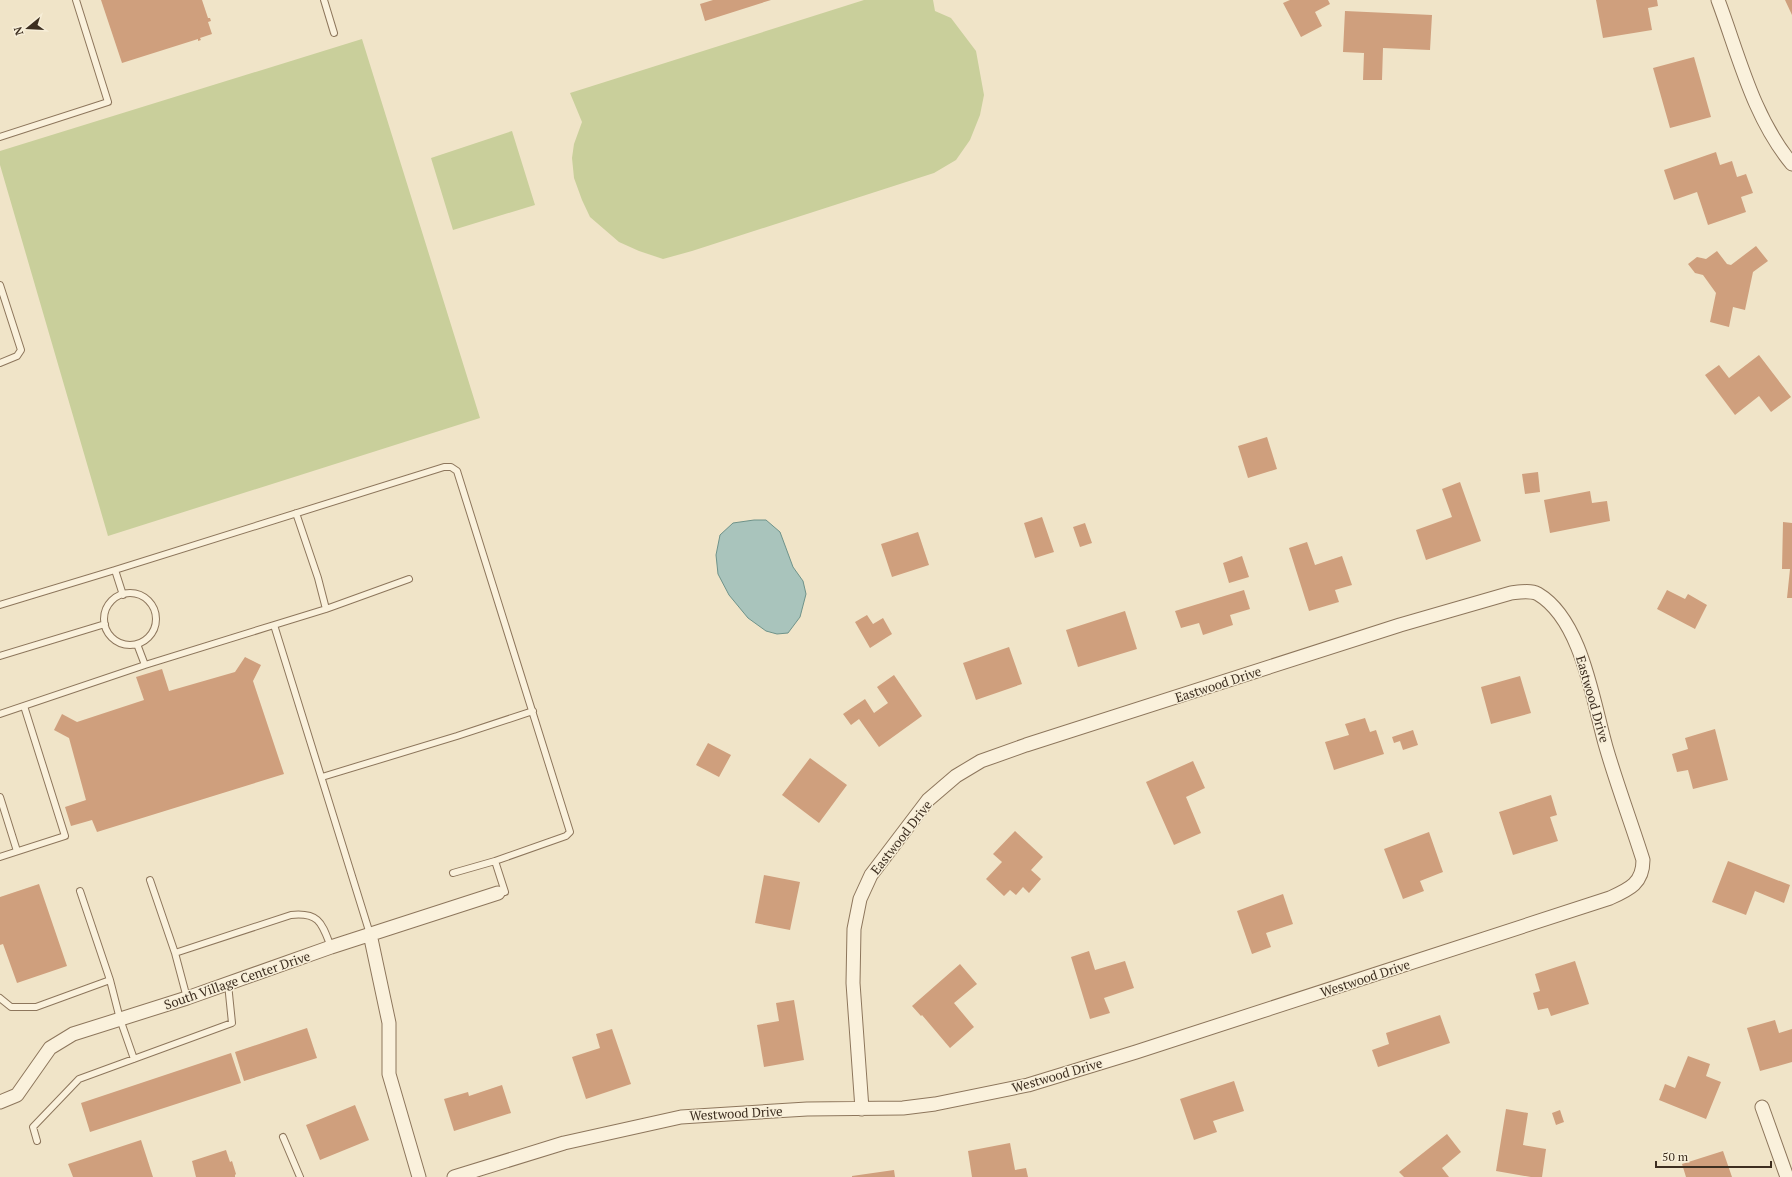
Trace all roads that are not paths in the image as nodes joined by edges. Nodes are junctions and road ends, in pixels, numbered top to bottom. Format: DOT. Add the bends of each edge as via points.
graph roads {
  1 [pos="76,0"];
  2 [pos="324,0"];
  3 [pos="1718,0"];
  4 [pos="334,33"];
  5 [pos="0,137"];
  6 [pos="1792,164"];
  7 [pos="0,285"];
  8 [pos="0,363"];
  9 [pos="296,513"];
  10 [pos="115,570"];
  11 [pos="409,579"];
  12 [pos="122,595"];
  13 [pos="0,605"];
  14 [pos="326,609"];
  15 [pos="105,624"];
  16 [pos="274,625"];
  17 [pos="137,644"];
  18 [pos="0,656"];
  19 [pos="145,665"];
  20 [pos="24,706"];
  21 [pos="533,711"];
  22 [pos="0,714"];
  23 [pos="322,777"];
  24 [pos="0,798"];
  25 [pos="17,851"];
  26 [pos="0,857"];
  27 [pos="495,861"];
  28 [pos="453,873"];
  29 [pos="150,880"];
  30 [pos="1638,881"];
  31 [pos="80,891"];
  32 [pos="498,893"];
  33 [pos="370,934"];
  34 [pos="331,947"];
  35 [pos="174,953"];
  36 [pos="110,980"];
  37 [pos="228,984"];
  38 [pos="0,998"];
  39 [pos="188,998"];
  40 [pos="120,1019"];
  41 [pos="134,1059"];
  42 [pos="0,1102"];
  43 [pos="1762,1108"];
  44 [pos="862,1109"];
  45 [pos="283,1137"];
  46 [pos="37,1141"];
  47 [pos="300,1177"];
  48 [pos="419,1177"];
  49 [pos="454,1177"];
  50 [pos="1787,1177"];
  1 -- 5 [label="lane" via="108,102"];
  2 -- 4 [label="lane"];
  3 -- 6 [label="street" via="1753,98 1773,139"];
  7 -- 8 [label="lane" via="22,350 17,356"];
  9 -- 10 [label="lane"];
  9 -- 14 [label="lane"];
  9 -- 21 [label="lane" via="444,467 451,467 457,471"];
  10 -- 12 [label="lane"];
  10 -- 13 [label="lane"];
  11 -- 14 [label="lane"];
  12 -- 15 [label="lane" via="112,600 107,607"];
  12 -- 17 [label="lane" via="136,594 151,603 155,611 155,628 151,635"];
  14 -- 16 [label="lane"];
  15 -- 17 [label="lane" via="108,632 117,641 128,645"];
  15 -- 18 [label="lane"];
  16 -- 19 [label="lane"];
  16 -- 23 [label="lane"];
  17 -- 19 [label="lane"];
  19 -- 20 [label="lane"];
  20 -- 22 [label="lane"];
  20 -- 25 [label="lane" via="65,836"];
  21 -- 23 [label="lane"];
  21 -- 27 [label="lane" via="570,832 566,836"];
  23 -- 33 [label="lane"];
  24 -- 25 [label="lane"];
  25 -- 26 [label="lane"];
  27 -- 28 [label="lane"];
  27 -- 32 [label="lane" via="505,892"];
  29 -- 35 [label="lane"];
  30 -- 44 [label="street, Westwood Drive" via="1610,898 1028,1085 935,1104"];
  30 -- 44 [label="street, Eastwood Drive" via="1643,872 1643,860 1606,748 1582,656 1566,624 1551,604 1538,594 1528,591 1511,593 1400,625 981,761 956,776 928,800 871,875 860,899 854,928 854,983"];
  31 -- 36 [label="lane"];
  32 -- 33 [label="street, South Village Center Drive"];
  33 -- 34 [label="street, South Village Center Drive"];
  33 -- 48 [label="street" via="389,1023 389,1074"];
  34 -- 35 [label="lane" via="322,923 306,913 291,915"];
  34 -- 37 [label="street, South Village Center Drive"];
  35 -- 39 [label="lane"];
  36 -- 38 [label="lane" via="36,1007 11,1007"];
  36 -- 40 [label="lane"];
  37 -- 39 [label="street, South Village Center Drive"];
  37 -- 41 [label="lane" via="232,1023"];
  39 -- 40 [label="street, South Village Center Drive"];
  40 -- 41 [label="lane"];
  40 -- 42 [label="street, South Village Center Drive" via="73,1034 50,1048 17,1095"];
  41 -- 46 [label="lane" via="79,1079 33,1128"];
  43 -- 50 [label="street"];
  44 -- 49 [label="street, Westwood Drive" via="806,1109 681,1117 564,1143"];
  45 -- 47 [label="lane"];
}
